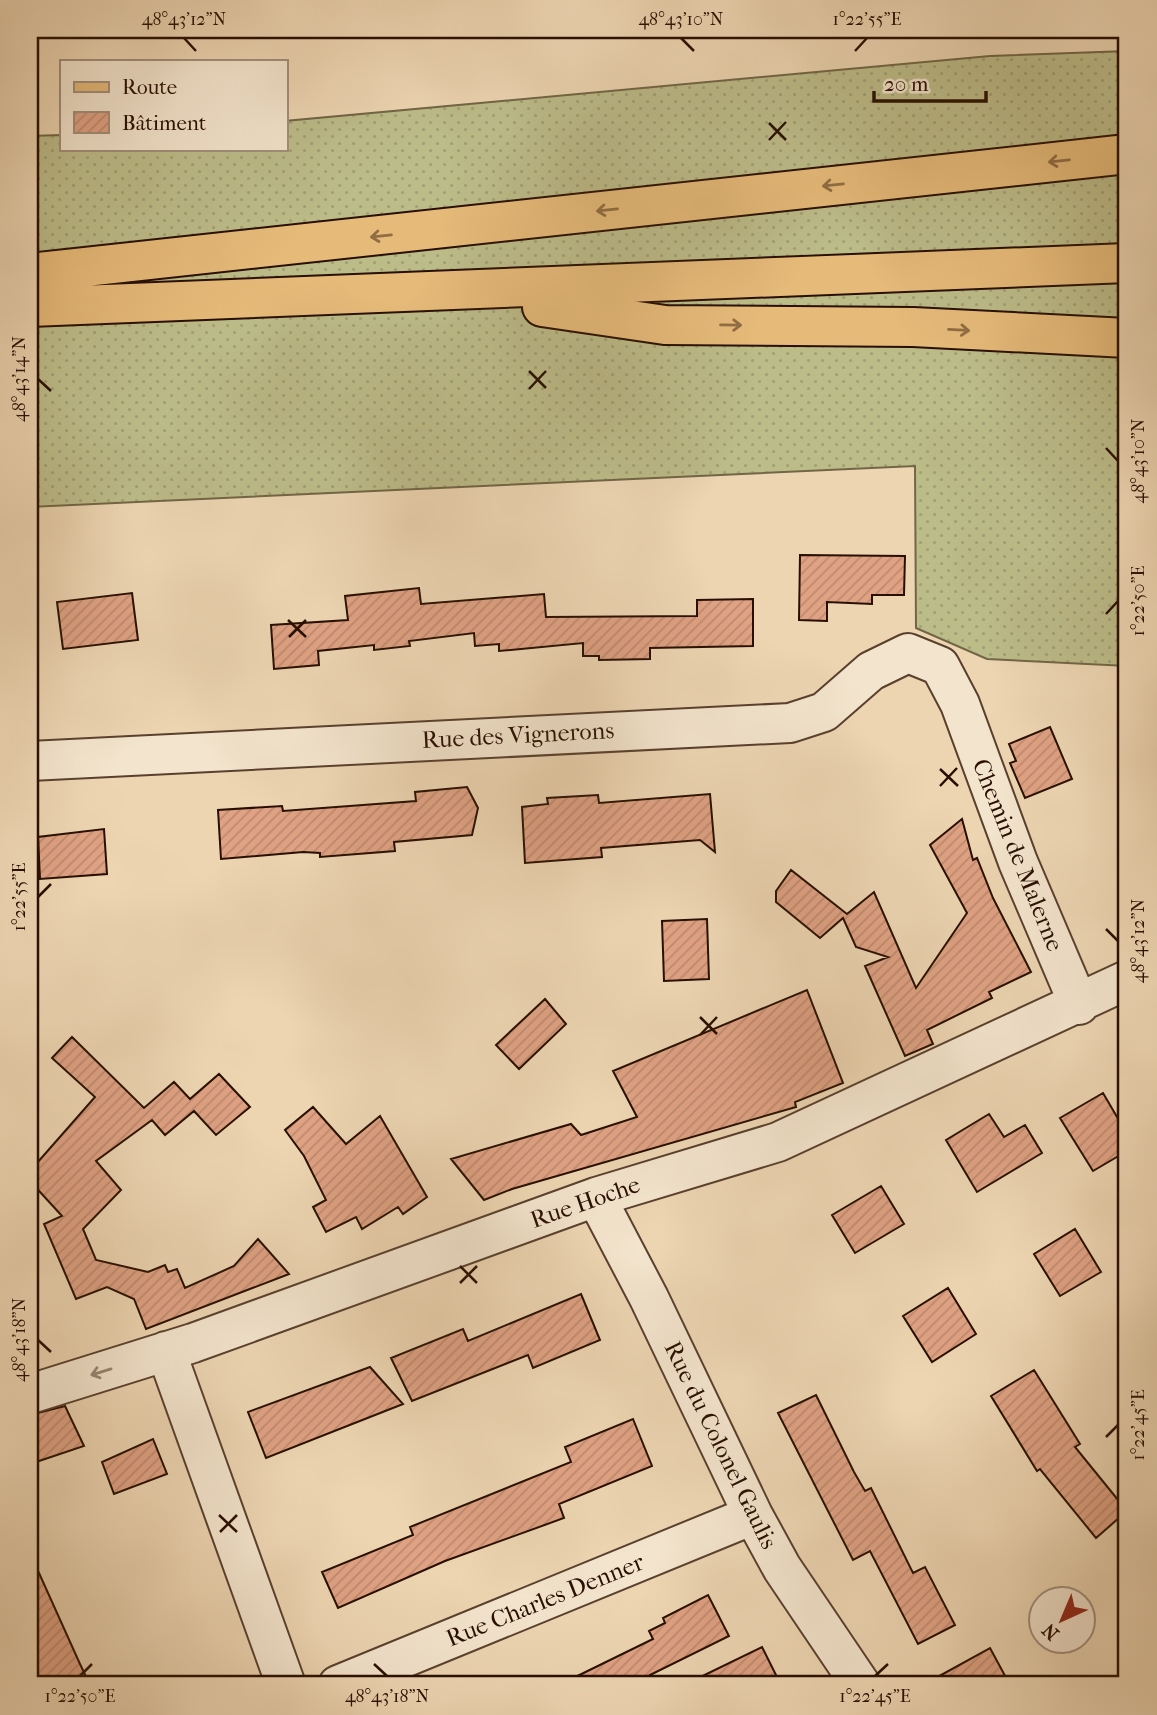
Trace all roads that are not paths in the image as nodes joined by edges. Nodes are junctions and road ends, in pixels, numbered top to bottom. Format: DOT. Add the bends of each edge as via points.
graph roads {
  1 [pos="1127,154"];
  2 [pos="1127,263"];
  3 [pos="30,273"];
  4 [pos="1127,285"];
  5 [pos="30,307"];
  6 [pos="542,307"];
  7 [pos="30,327"];
  8 [pos="1127,338"];
  9 [pos="960,704"];
  10 [pos="30,761"];
  11 [pos="1127,980"];
  12 [pos="1079,1005"];
  13 [pos="596,1197"];
  14 [pos="166,1351"];
  15 [pos="30,1394"];
  16 [pos="753,1514"];
  17 [pos="286,1685"];
  18 [pos="338,1685"];
  19 [pos="861,1685"];
  1 -- 3 [label="main road, one-way"];
  2 -- 5 [label="main road"];
  4 -- 6 [label="main road"];
  6 -- 7 [label="main road"];
  6 -- 8 [label="main road, one-way" via="666,325 913,327"];
  9 -- 10 [label="street, Rue des Vignerons" via="940,666 908,653 871,671 824,712 790,723"];
  9 -- 12 [label="street, Chemin de Malerne" via="1018,862"];
  11 -- 12 [label="street, Rue Hoche"];
  12 -- 13 [label="street, Rue Hoche" via="778,1142"];
  13 -- 14 [label="street, Rue Hoche"];
  13 -- 16 [label="street, Rue du Colonel Gaulis"];
  14 -- 15 [label="street, Rue Hoche, one-way"];
  14 -- 17 [label="street"];
  16 -- 18 [label="street, Rue Charles Denner"];
  16 -- 19 [label="street, Rue du Colonel Gaulis" via="782,1568"];
}
